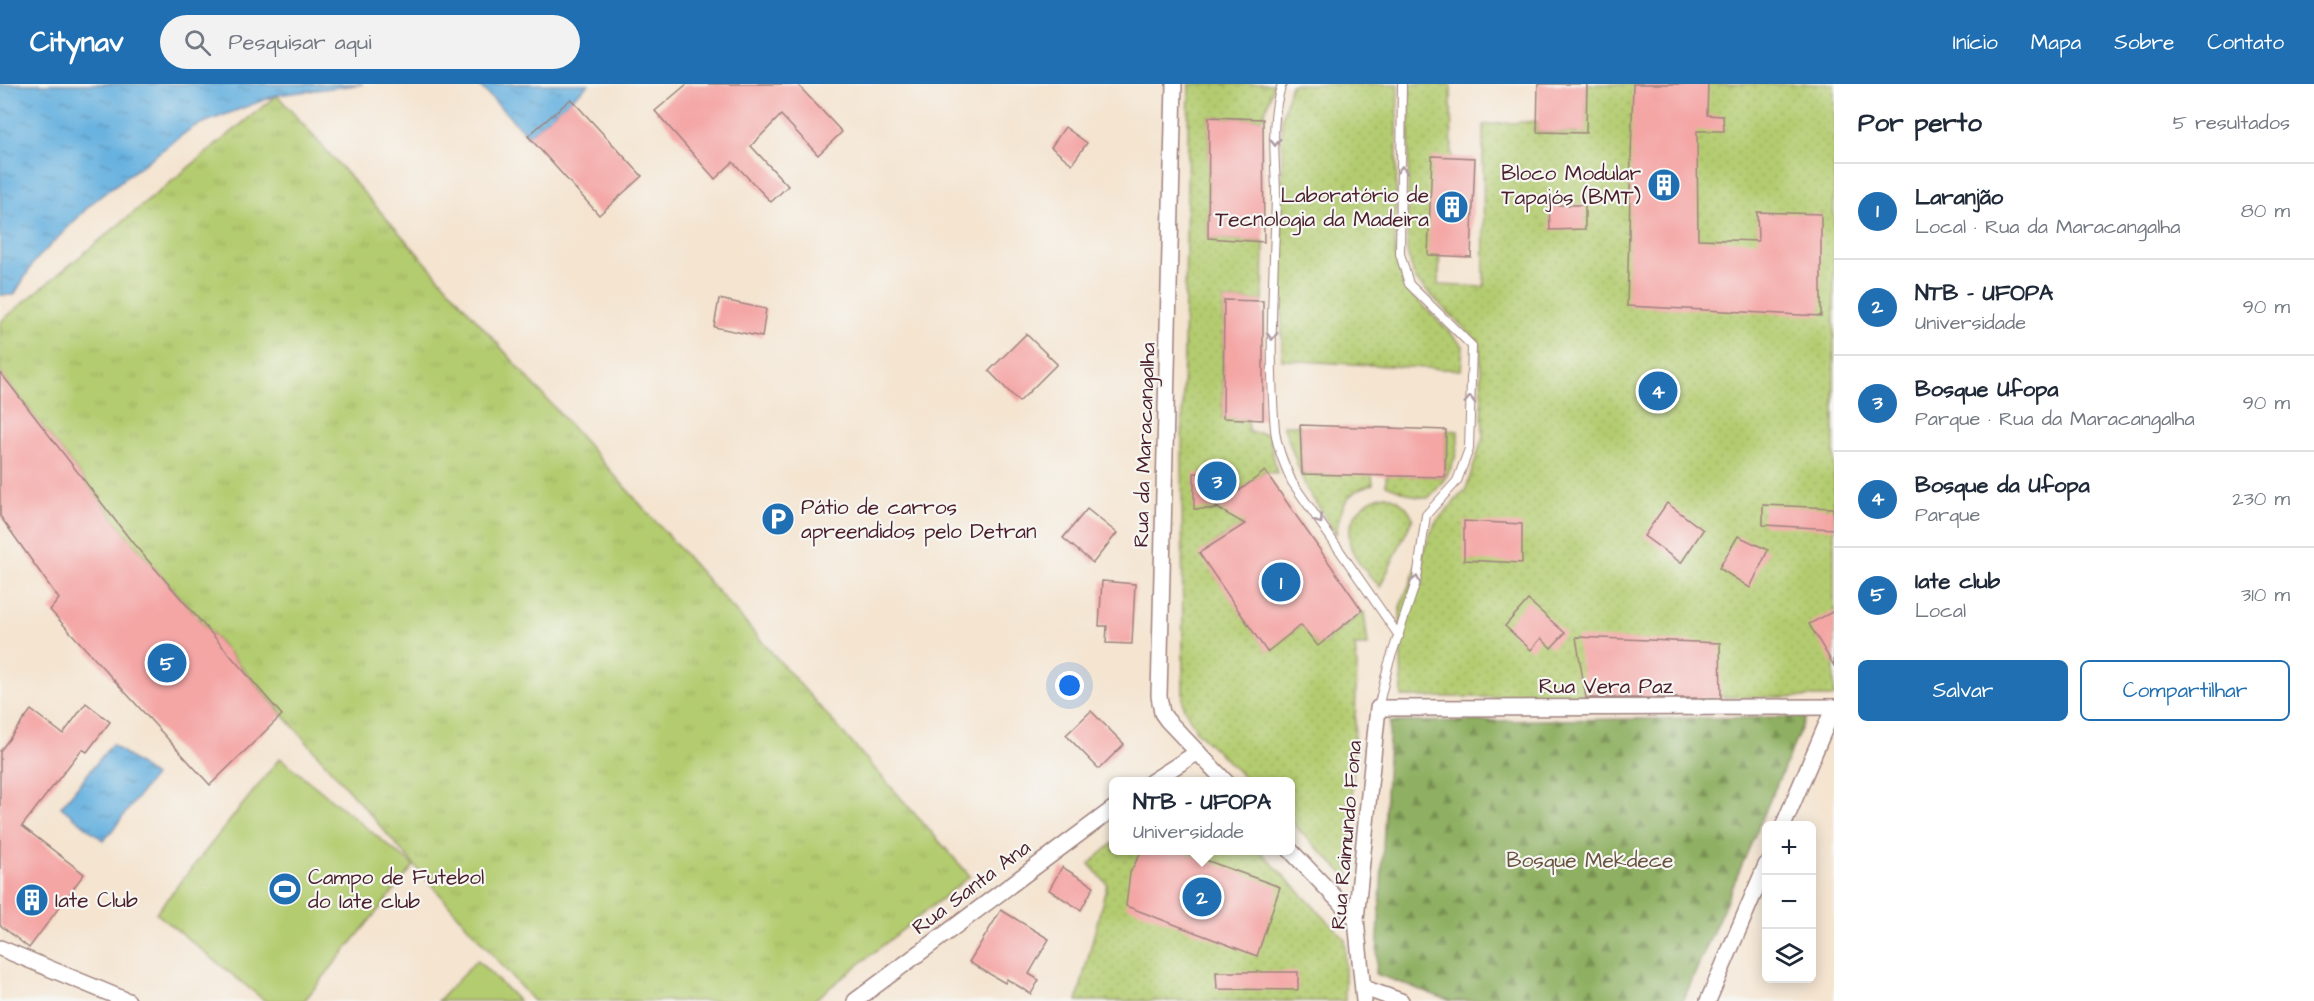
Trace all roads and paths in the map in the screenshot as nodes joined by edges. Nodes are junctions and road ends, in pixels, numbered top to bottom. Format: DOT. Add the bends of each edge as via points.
graph roads {
  1 [pos="1174,84"];
  2 [pos="1282,84"];
  3 [pos="1402,84"];
  4 [pos="1399,636"];
  5 [pos="1834,707"];
  6 [pos="1378,708"];
  7 [pos="1197,752"];
  8 [pos="1159,777"];
  9 [pos="1221,777"];
  10 [pos="1109,811"];
  11 [pos="1785,821"];
  12 [pos="1295,855"];
  13 [pos="1763,875"];
  14 [pos="1356,919"];
  15 [pos="0,948"];
  16 [pos="1364,995"];
  17 [pos="128,1001"];
  18 [pos="855,1001"];
  19 [pos="1401,1001"];
  20 [pos="1708,1001"];
  1 -- 7 [label="street, Rua da Maracangalha" via="1158,682 1162,712"];
  2 -- 4 [label="lane, one-way" via="1274,118 1275,433 1292,482"];
  4 -- 3 [label="lane, one-way" via="1417,579 1426,515 1456,481 1469,449 1472,346 1410,284 1400,254"];
  4 -- 6 [label="lane"];
  5 -- 6 [label="street, Rua Vera Paz"];
  5 -- 11 [label="street"];
  6 -- 14 [label="street, Rua Raimundo Fona"];
  7 -- 8 [label="street"];
  7 -- 9 [label="street, Rua da Maracangalha"];
  10 -- 18 [label="street, Rua Santa Ana"];
  12 -- 14 [label="street"];
  13 -- 20 [label="street"];
  14 -- 16 [label="street, Rua Raimundo Fona"];
  15 -- 17 [label="street"];
  16 -- 19 [label="street"];
}
